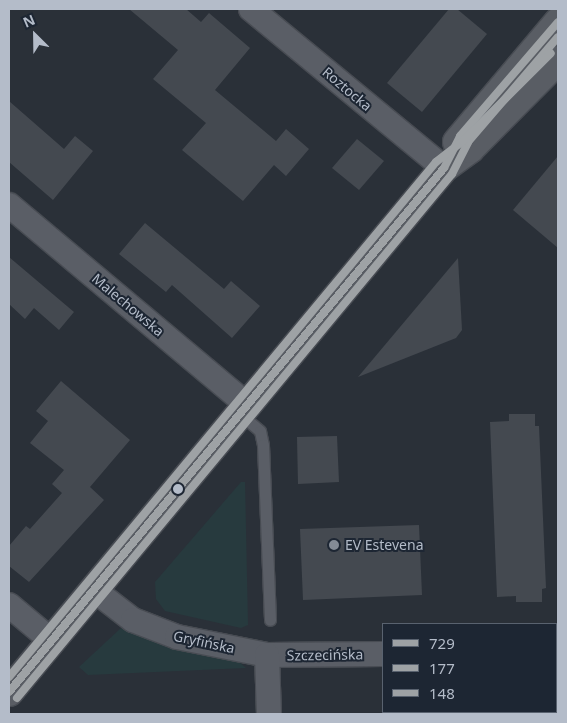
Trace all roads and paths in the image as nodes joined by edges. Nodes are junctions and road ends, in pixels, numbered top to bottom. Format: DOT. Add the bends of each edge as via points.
graph roads {
  1 [pos="251,9"];
  2 [pos="558,22"];
  3 [pos="558,60"];
  4 [pos="444,168"];
  5 [pos="9,204"];
  6 [pos="243,410"];
  7 [pos="94,590"];
  8 [pos="9,604"];
  9 [pos="270,620"];
  10 [pos="52,641"];
  11 [pos="382,654"];
  12 [pos="267,655"];
  13 [pos="9,692"];
  14 [pos="269,714"];
  1 -- 4 [label="street, Roztocka"];
  2 -- 4 [label="street" via="460,136"];
  3 -- 4 [label="street" via="470,149"];
  4 -- 6 [label="street"];
  5 -- 6 [label="street, Malechowska"];
  6 -- 7 [label="street"];
  6 -- 9 [label="lane" via="260,431 263,445"];
  7 -- 10 [label="street"];
  7 -- 12 [label="street, Gryfińska" via="119,611 153,630"];
  8 -- 10 [label="street"];
  10 -- 13 [label="street"];
  11 -- 12 [label="street, Szczecińska"];
  12 -- 14 [label="street"];
}
